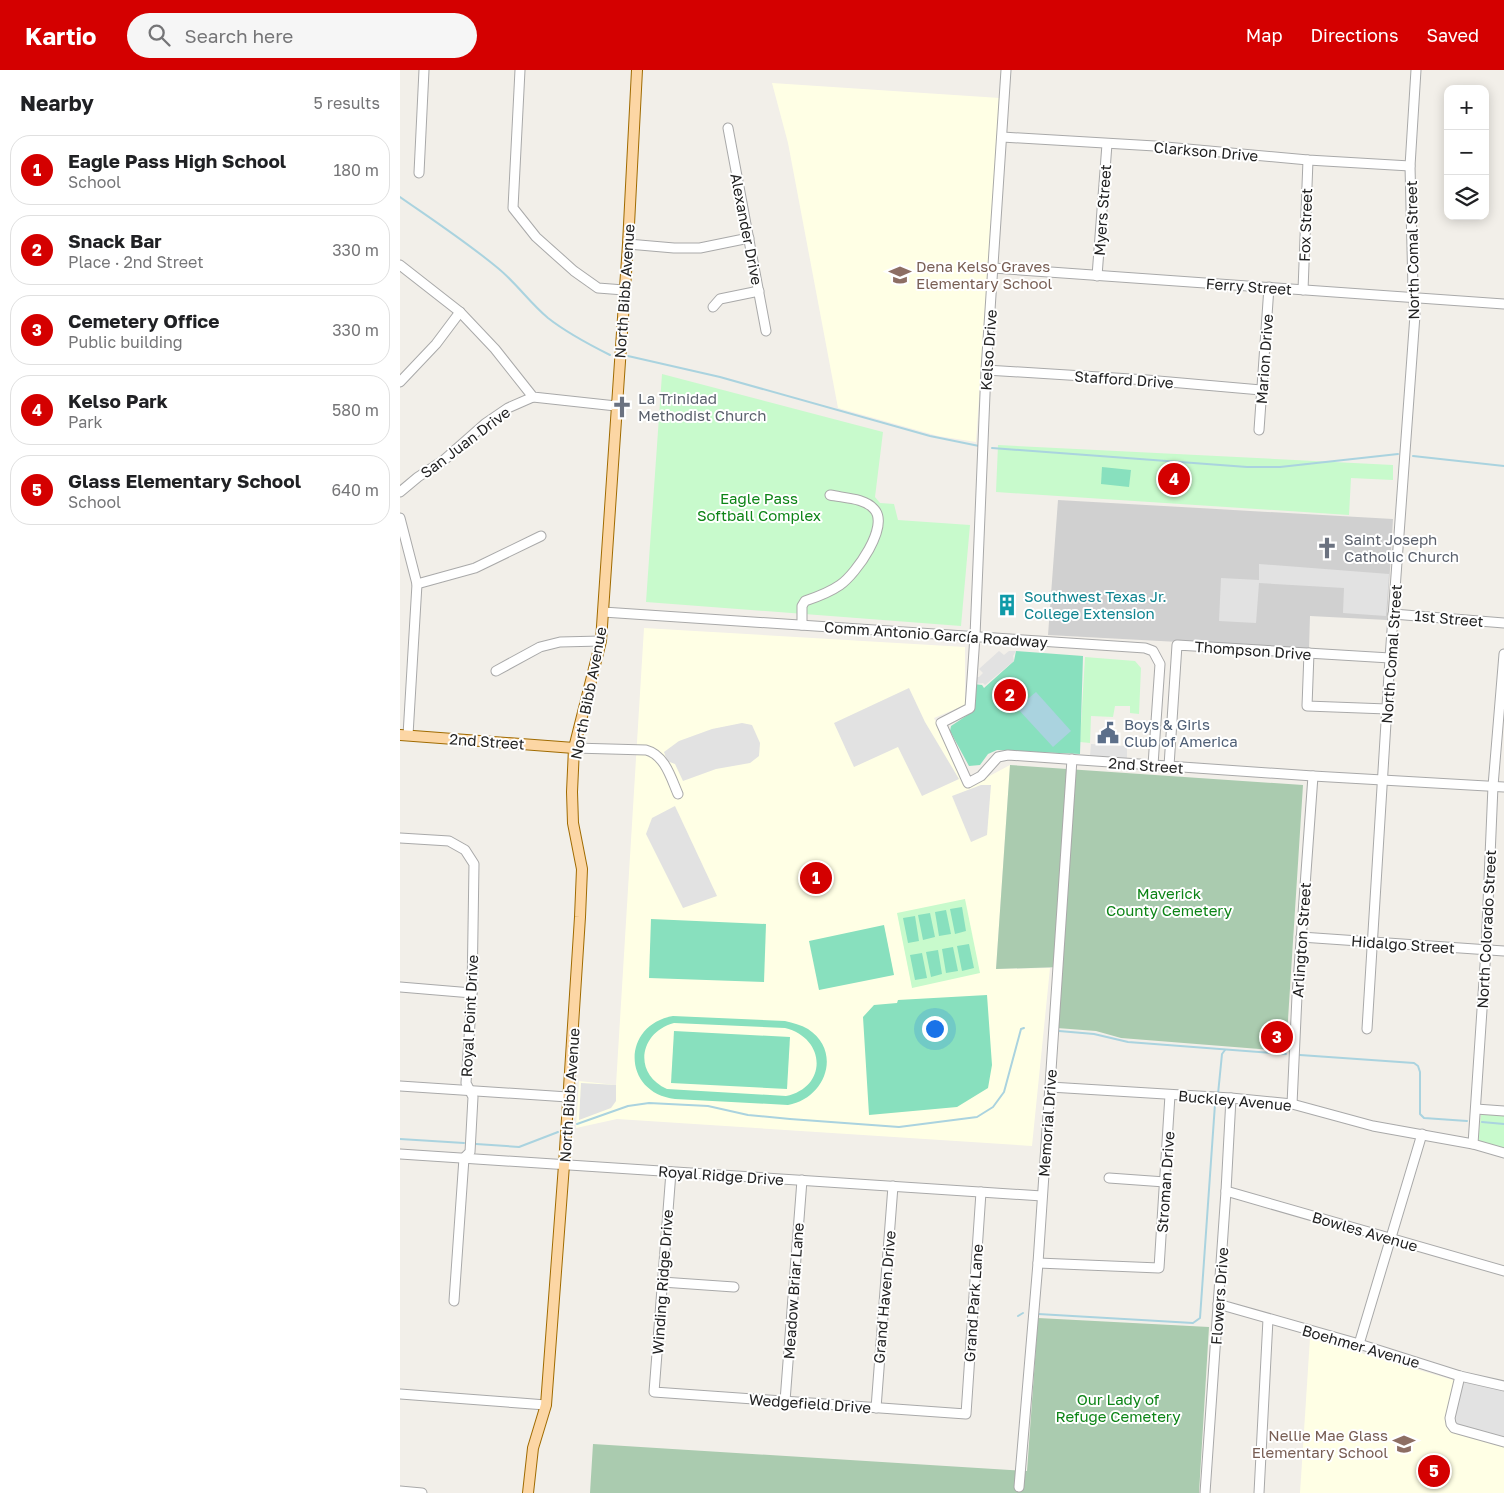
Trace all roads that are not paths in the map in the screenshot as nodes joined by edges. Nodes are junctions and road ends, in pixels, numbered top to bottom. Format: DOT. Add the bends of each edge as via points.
graph roads {
  1 [pos="424,70"];
  2 [pos="520,70"];
  3 [pos="637,70"];
  4 [pos="1006,70"];
  5 [pos="1416,70"];
  6 [pos="728,128"];
  7 [pos="1002,137"];
  8 [pos="1107,144"];
  9 [pos="1308,160"];
  10 [pos="1410,166"];
  11 [pos="419,173"];
  12 [pos="749,238"];
  13 [pos="628,244"];
  14 [pos="400,265"];
  15 [pos="993,268"];
  16 [pos="1097,276"];
  17 [pos="1269,287"];
  18 [pos="624,290"];
  19 [pos="1303,290"];
  20 [pos="759,291"];
  21 [pos="1414,297"];
  22 [pos="1504,304"];
  23 [pos="713,307"];
  24 [pos="460,312"];
  25 [pos="766,331"];
  26 [pos="986,370"];
  27 [pos="400,382"];
  28 [pos="1261,390"];
  29 [pos="533,397"];
  30 [pos="616,406"];
  31 [pos="1259,430"];
  32 [pos="400,492"];
  33 [pos="830,495"];
  34 [pos="400,518"];
  35 [pos="541,536"];
  36 [pos="417,584"];
  37 [pos="603,612"];
  38 [pos="1393,614"];
  39 [pos="1504,623"];
  40 [pos="802,625"];
  41 [pos="975,636"];
  42 [pos="601,641"];
  43 [pos="1309,653"];
  44 [pos="1504,654"];
  45 [pos="1390,658"];
  46 [pos="496,672"];
  47 [pos="1387,709"];
  48 [pos="404,735"];
  49 [pos="574,748"];
  50 [pos="1072,759"];
  51 [pos="1152,765"];
  52 [pos="1169,766"];
  53 [pos="1313,776"];
  54 [pos="1382,780"];
  55 [pos="1493,786"];
  56 [pos="1504,787"];
  57 [pos="678,794"];
  58 [pos="400,838"];
  59 [pos="1301,937"];
  60 [pos="1372,942"];
  61 [pos="1486,950"];
  62 [pos="1504,951"];
  63 [pos="400,987"];
  64 [pos="472,993"];
  65 [pos="1367,1029"];
  66 [pos="400,1086"];
  67 [pos="1050,1087"];
  68 [pos="469,1090"];
  69 [pos="1170,1095"];
  70 [pos="568,1097"];
  71 [pos="1231,1098"];
  72 [pos="1292,1104"];
  73 [pos="1476,1109"];
  74 [pos="1504,1111"];
  75 [pos="1422,1134"];
  76 [pos="1473,1144"];
  77 [pos="1504,1153"];
  78 [pos="400,1154"];
  79 [pos="464,1158"];
  80 [pos="564,1165"];
  81 [pos="670,1172"];
  82 [pos="1110,1178"];
  83 [pos="802,1180"];
  84 [pos="1165,1182"];
  85 [pos="893,1186"];
  86 [pos="1226,1191"];
  87 [pos="981,1192"];
  88 [pos="1042,1196"];
  89 [pos="1390,1238"];
  90 [pos="1038,1263"];
  91 [pos="1504,1271"];
  92 [pos="662,1282"];
  93 [pos="734,1287"];
  94 [pos="454,1301"];
  95 [pos="1218,1304"];
  96 [pos="1268,1319"];
  97 [pos="1359,1344"];
  98 [pos="1460,1376"];
  99 [pos="1504,1386"];
  100 [pos="654,1392"];
  101 [pos="400,1394"];
  102 [pos="785,1401"];
  103 [pos="546,1405"];
  104 [pos="876,1408"];
  105 [pos="966,1414"];
  106 [pos="1504,1442"];
  107 [pos="1019,1487"];
  108 [pos="400,1491"];
  109 [pos="422,1493"];
  110 [pos="528,1493"];
  111 [pos="1204,1493"];
  112 [pos="1259,1493"];
  1 -- 11 [label="street"];
  2 -- 18 [label="street" via="513,208 536,237 574,271 598,288"];
  3 -- 13 [label="main road, North Bibb Avenue"];
  4 -- 7 [label="street, Kelso Drive"];
  5 -- 10 [label="street, North Comal Street"];
  6 -- 12 [label="street, Alexander Drive"];
  7 -- 8 [label="street, Clarkson Drive"];
  7 -- 15 [label="street, Kelso Drive"];
  8 -- 9 [label="street, Clarkson Drive"];
  8 -- 16 [label="street, Myers Street"];
  9 -- 10 [label="street, Clarkson Drive"];
  9 -- 19 [label="street, Fox Street"];
  10 -- 21 [label="street, North Comal Street"];
  12 -- 13 [label="street" via="700,248"];
  12 -- 20 [label="street, Alexander Drive"];
  13 -- 18 [label="main road, North Bibb Avenue"];
  14 -- 24 [label="street"];
  15 -- 16 [label="street, Ferry Street"];
  15 -- 26 [label="street, Kelso Drive"];
  16 -- 17 [label="street, Ferry Street"];
  17 -- 19 [label="street, Ferry Street"];
  17 -- 28 [label="street, Marion Drive"];
  18 -- 30 [label="main road, North Bibb Avenue"];
  19 -- 21 [label="street, Ferry Street"];
  20 -- 23 [label="street" via="720,299"];
  20 -- 25 [label="street, Alexander Drive"];
  21 -- 22 [label="street, Ferry Street"];
  21 -- 38 [label="street, North Comal Street"];
  24 -- 27 [label="street" via="436,344"];
  24 -- 29 [label="street" via="496,349"];
  26 -- 28 [label="street, Stafford Drive"];
  26 -- 41 [label="street, Kelso Drive"];
  28 -- 31 [label="street, Marion Drive"];
  29 -- 30 [label="street"];
  29 -- 32 [label="street, San Juan Drive" via="486,423 444,460"];
  30 -- 37 [label="main road, North Bibb Avenue"];
  33 -- 40 [label="street" via="867,502 880,518 878,532 850,577 805,601"];
  34 -- 36 [label="street"];
  35 -- 36 [label="street" via="475,568"];
  36 -- 48 [label="street"];
  37 -- 40 [label="street, Comm Antonio García Roadway"];
  37 -- 42 [label="main road, North Bibb Avenue"];
  38 -- 39 [label="street, 1st Street"];
  38 -- 45 [label="street, North Comal Street"];
  40 -- 41 [label="street, Comm Antonio García Roadway"];
  41 -- 50 [label="street, 2nd Street" via="970,708 941,723 968,783 981,776 995,759 1003,756"];
  41 -- 51 [label="street, Comm Antonio García Roadway" via="1154,651 1160,664"];
  42 -- 46 [label="street" via="560,642 540,647"];
  42 -- 49 [label="main road, North Bibb Avenue"];
  43 -- 45 [label="street, Thompson Drive"];
  43 -- 47 [label="street" via="1307,706"];
  43 -- 52 [label="street, Thompson Drive" via="1177,645"];
  44 -- 55 [label="street, North Colorado Street"];
  45 -- 47 [label="street, North Comal Street"];
  47 -- 54 [label="street, North Comal Street"];
  48 -- 49 [label="main road, 2nd Street"];
  49 -- 57 [label="street" via="656,753"];
  49 -- 70 [label="main road, North Bibb Avenue" via="573,823 582,869"];
  50 -- 51 [label="street, 2nd Street"];
  50 -- 67 [label="street, Memorial Drive"];
  51 -- 52 [label="street, 2nd Street"];
  52 -- 53 [label="street, 2nd Street"];
  53 -- 54 [label="street, 2nd Street"];
  53 -- 59 [label="street, Arlington Street"];
  54 -- 55 [label="street, 2nd Street"];
  54 -- 60 [label="street, North Comal Street"];
  55 -- 56 [label="street, 2nd Street"];
  55 -- 61 [label="street, North Colorado Street"];
  58 -- 64 [label="street, Royal Point Drive" via="449,841 465,850 474,864"];
  59 -- 60 [label="street, Hidalgo Street"];
  59 -- 72 [label="street, Arlington Street"];
  60 -- 61 [label="street, Hidalgo Street"];
  60 -- 65 [label="street, North Comal Street"];
  61 -- 62 [label="street, Hidalgo Street"];
  61 -- 73 [label="street, North Colorado Street"];
  63 -- 64 [label="street"];
  64 -- 68 [label="street, Royal Point Drive" via="466,1083"];
  66 -- 68 [label="street"];
  67 -- 69 [label="street, Buckley Avenue"];
  67 -- 88 [label="street, Memorial Drive"];
  68 -- 70 [label="street"];
  68 -- 79 [label="street, Royal Point Drive" via="473,1097 470,1152"];
  69 -- 71 [label="street, Buckley Avenue"];
  69 -- 84 [label="street, Stroman Drive"];
  70 -- 80 [label="main road, North Bibb Avenue"];
  71 -- 72 [label="street, Buckley Avenue"];
  71 -- 86 [label="street, Flowers Drive"];
  72 -- 75 [label="street, Buckley Avenue" via="1373,1126"];
  73 -- 74 [label="street"];
  73 -- 76 [label="street, North Colorado Street"];
  75 -- 76 [label="street, Buckley Avenue"];
  75 -- 89 [label="street"];
  76 -- 77 [label="street, Buckley Avenue"];
  78 -- 79 [label="street, Royal Ridge Drive"];
  79 -- 80 [label="street, Royal Ridge Drive"];
  79 -- 94 [label="street, Royal Point Drive"];
  80 -- 81 [label="street, Royal Ridge Drive"];
  80 -- 103 [label="main road, North Bibb Avenue"];
  81 -- 83 [label="street, Royal Ridge Drive"];
  81 -- 92 [label="street, Winding Ridge Drive"];
  82 -- 84 [label="street"];
  83 -- 85 [label="street, Royal Ridge Drive"];
  83 -- 102 [label="street, Meadow Briar Lane"];
  84 -- 90 [label="street, Stroman Drive" via="1159,1268"];
  85 -- 87 [label="street, Royal Ridge Drive"];
  85 -- 104 [label="street, Grand Haven Drive"];
  86 -- 89 [label="street, Bowles Avenue"];
  86 -- 95 [label="street, Flowers Drive"];
  87 -- 88 [label="street, Royal Ridge Drive"];
  87 -- 105 [label="street, Grand Park Lane"];
  88 -- 90 [label="street, Memorial Drive"];
  89 -- 91 [label="street, Bowles Avenue"];
  89 -- 97 [label="street"];
  90 -- 107 [label="street, Memorial Drive"];
  92 -- 93 [label="street"];
  92 -- 100 [label="street, Winding Ridge Drive"];
  95 -- 96 [label="street, Boehmer Avenue"];
  95 -- 111 [label="street, Flowers Drive"];
  96 -- 97 [label="street, Boehmer Avenue"];
  96 -- 112 [label="street"];
  97 -- 98 [label="street, Boehmer Avenue"];
  98 -- 99 [label="street, Boehmer Avenue"];
  98 -- 106 [label="street" via="1451,1424 1454,1428"];
  100 -- 102 [label="street, Wedgefield Drive"];
  101 -- 103 [label="street"];
  102 -- 104 [label="street, Wedgefield Drive"];
  103 -- 110 [label="main road, North Bibb Avenue" via="533,1448"];
  104 -- 105 [label="street, Wedgefield Drive"];
  108 -- 109 [label="street"];
}
